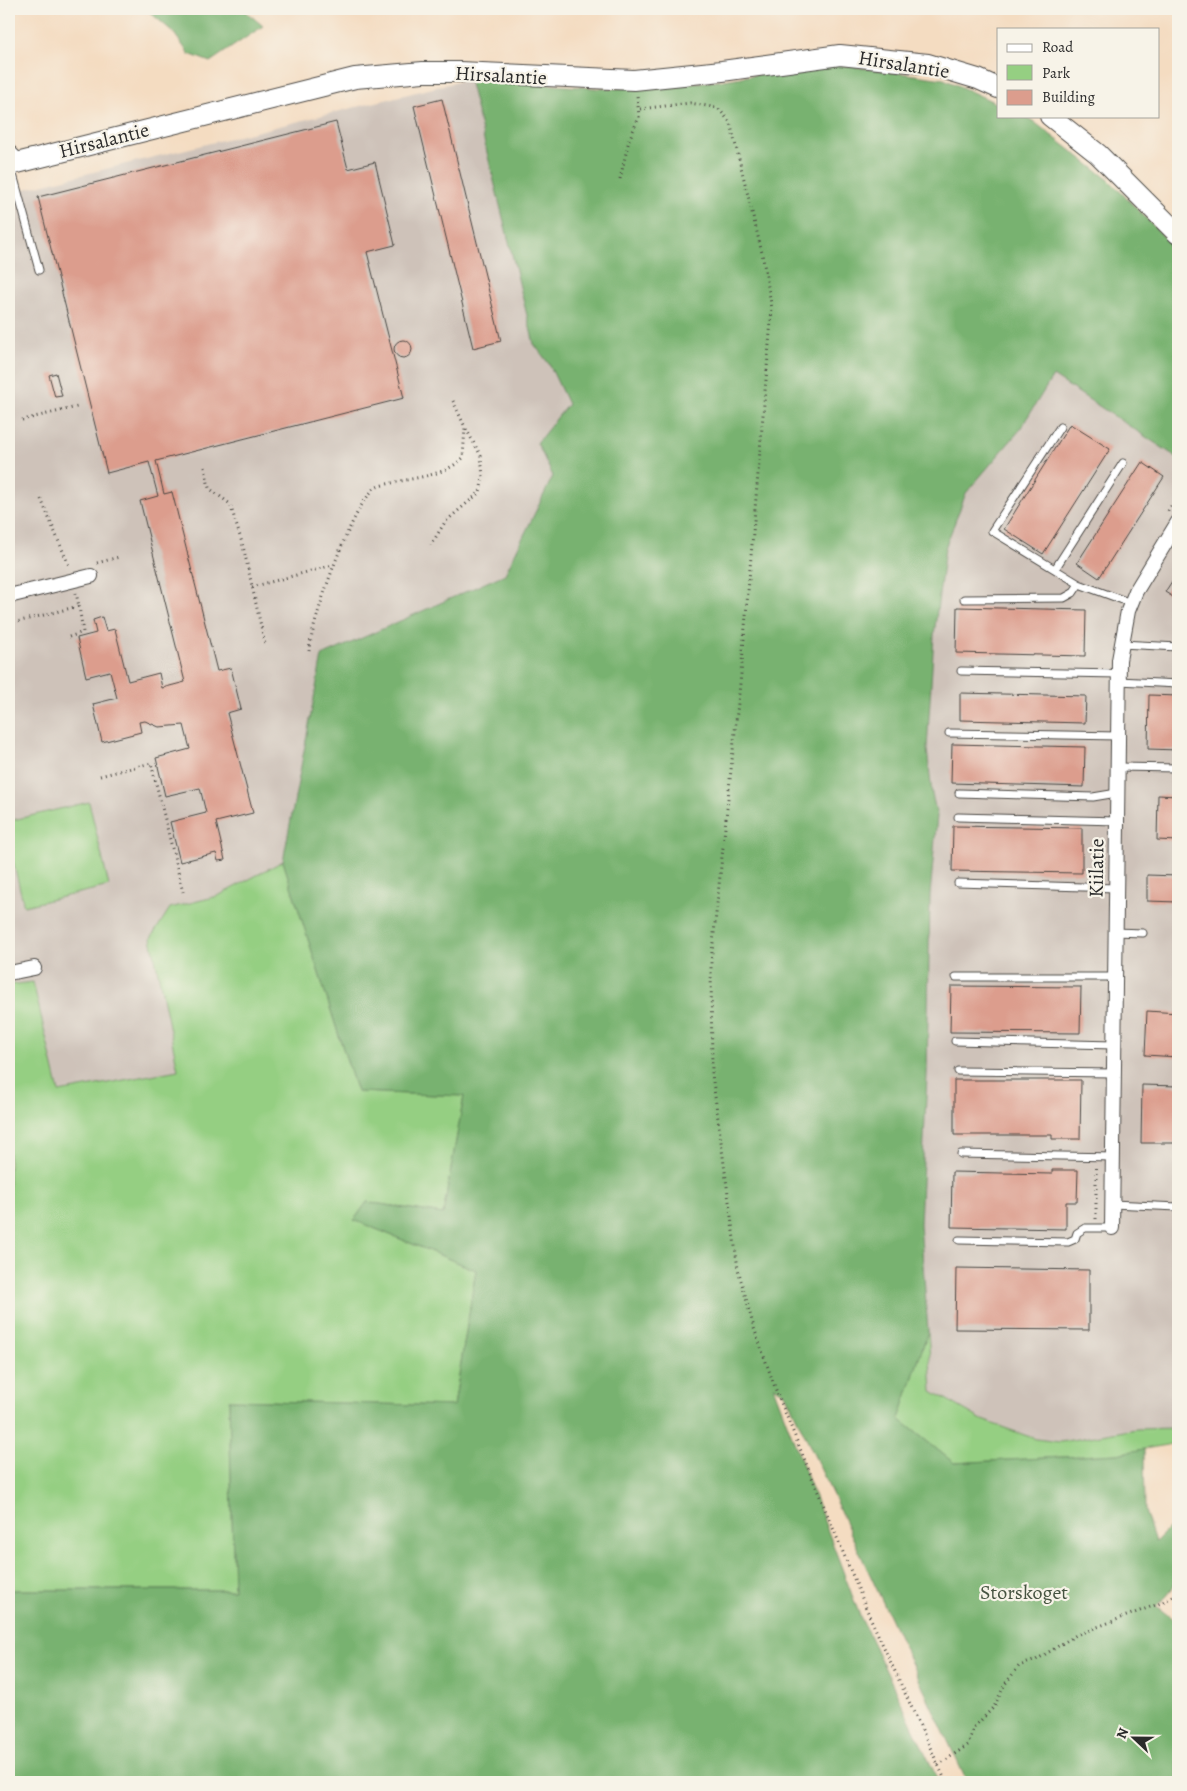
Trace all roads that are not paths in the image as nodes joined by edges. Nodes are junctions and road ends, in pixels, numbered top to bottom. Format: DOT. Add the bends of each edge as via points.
graph roads {
  1 [pos="997,88"];
  2 [pos="1053,118"];
  3 [pos="13,159"];
  4 [pos="1178,234"];
  5 [pos="39,270"];
  6 [pos="1060,427"];
  7 [pos="1123,463"];
  8 [pos="1178,522"];
  9 [pos="1055,569"];
  10 [pos="90,571"];
  11 [pos="1079,584"];
  12 [pos="9,596"];
  13 [pos="964,598"];
  14 [pos="1131,604"];
  15 [pos="1121,644"];
  16 [pos="1178,647"];
  17 [pos="961,672"];
  18 [pos="1119,678"];
  19 [pos="1178,684"];
  20 [pos="949,733"];
  21 [pos="1118,736"];
  22 [pos="1118,767"];
  23 [pos="1178,768"];
  24 [pos="959,793"];
  25 [pos="1117,793"];
  26 [pos="958,817"];
  27 [pos="1117,821"];
  28 [pos="958,883"];
  29 [pos="1116,888"];
  30 [pos="1115,932"];
  31 [pos="1143,933"];
  32 [pos="34,968"];
  33 [pos="9,973"];
  34 [pos="956,977"];
  35 [pos="1115,977"];
  36 [pos="955,1041"];
  37 [pos="1114,1045"];
  38 [pos="958,1071"];
  39 [pos="1114,1073"];
  40 [pos="961,1154"];
  41 [pos="1113,1157"];
  42 [pos="1112,1204"];
  43 [pos="1178,1207"];
  44 [pos="1112,1228"];
  45 [pos="959,1240"];
  1 -- 3 [label="street, Hirsalantie" via="928,64 840,55 722,72 634,80 459,72 372,76"];
  2 -- 4 [label="street" via="1098,154"];
  3 -- 5 [label="lane"];
  6 -- 9 [label="lane" via="992,531"];
  7 -- 9 [label="lane"];
  8 -- 14 [label="street, Kiilatie" via="1144,576"];
  9 -- 11 [label="lane"];
  10 -- 12 [label="street"];
  11 -- 13 [label="lane" via="1064,598"];
  11 -- 14 [label="lane"];
  14 -- 15 [label="street, Kiilatie"];
  15 -- 16 [label="lane"];
  15 -- 18 [label="street, Kiilatie"];
  17 -- 18 [label="lane"];
  18 -- 19 [label="lane"];
  18 -- 21 [label="street, Kiilatie"];
  20 -- 21 [label="lane"];
  21 -- 22 [label="street, Kiilatie"];
  22 -- 23 [label="lane"];
  22 -- 25 [label="street, Kiilatie"];
  24 -- 25 [label="lane" via="1093,797"];
  25 -- 27 [label="street, Kiilatie"];
  26 -- 27 [label="lane"];
  27 -- 29 [label="street, Kiilatie"];
  28 -- 29 [label="lane"];
  29 -- 30 [label="street, Kiilatie"];
  30 -- 31 [label="lane"];
  30 -- 35 [label="street, Kiilatie"];
  32 -- 33 [label="street"];
  34 -- 35 [label="lane"];
  35 -- 37 [label="street, Kiilatie"];
  36 -- 37 [label="lane"];
  37 -- 39 [label="street, Kiilatie"];
  38 -- 39 [label="lane"];
  39 -- 41 [label="street, Kiilatie"];
  40 -- 41 [label="lane"];
  41 -- 42 [label="street, Kiilatie"];
  42 -- 43 [label="lane"];
  42 -- 44 [label="street, Kiilatie"];
  44 -- 45 [label="lane" via="1085,1228 1068,1242"];
}
